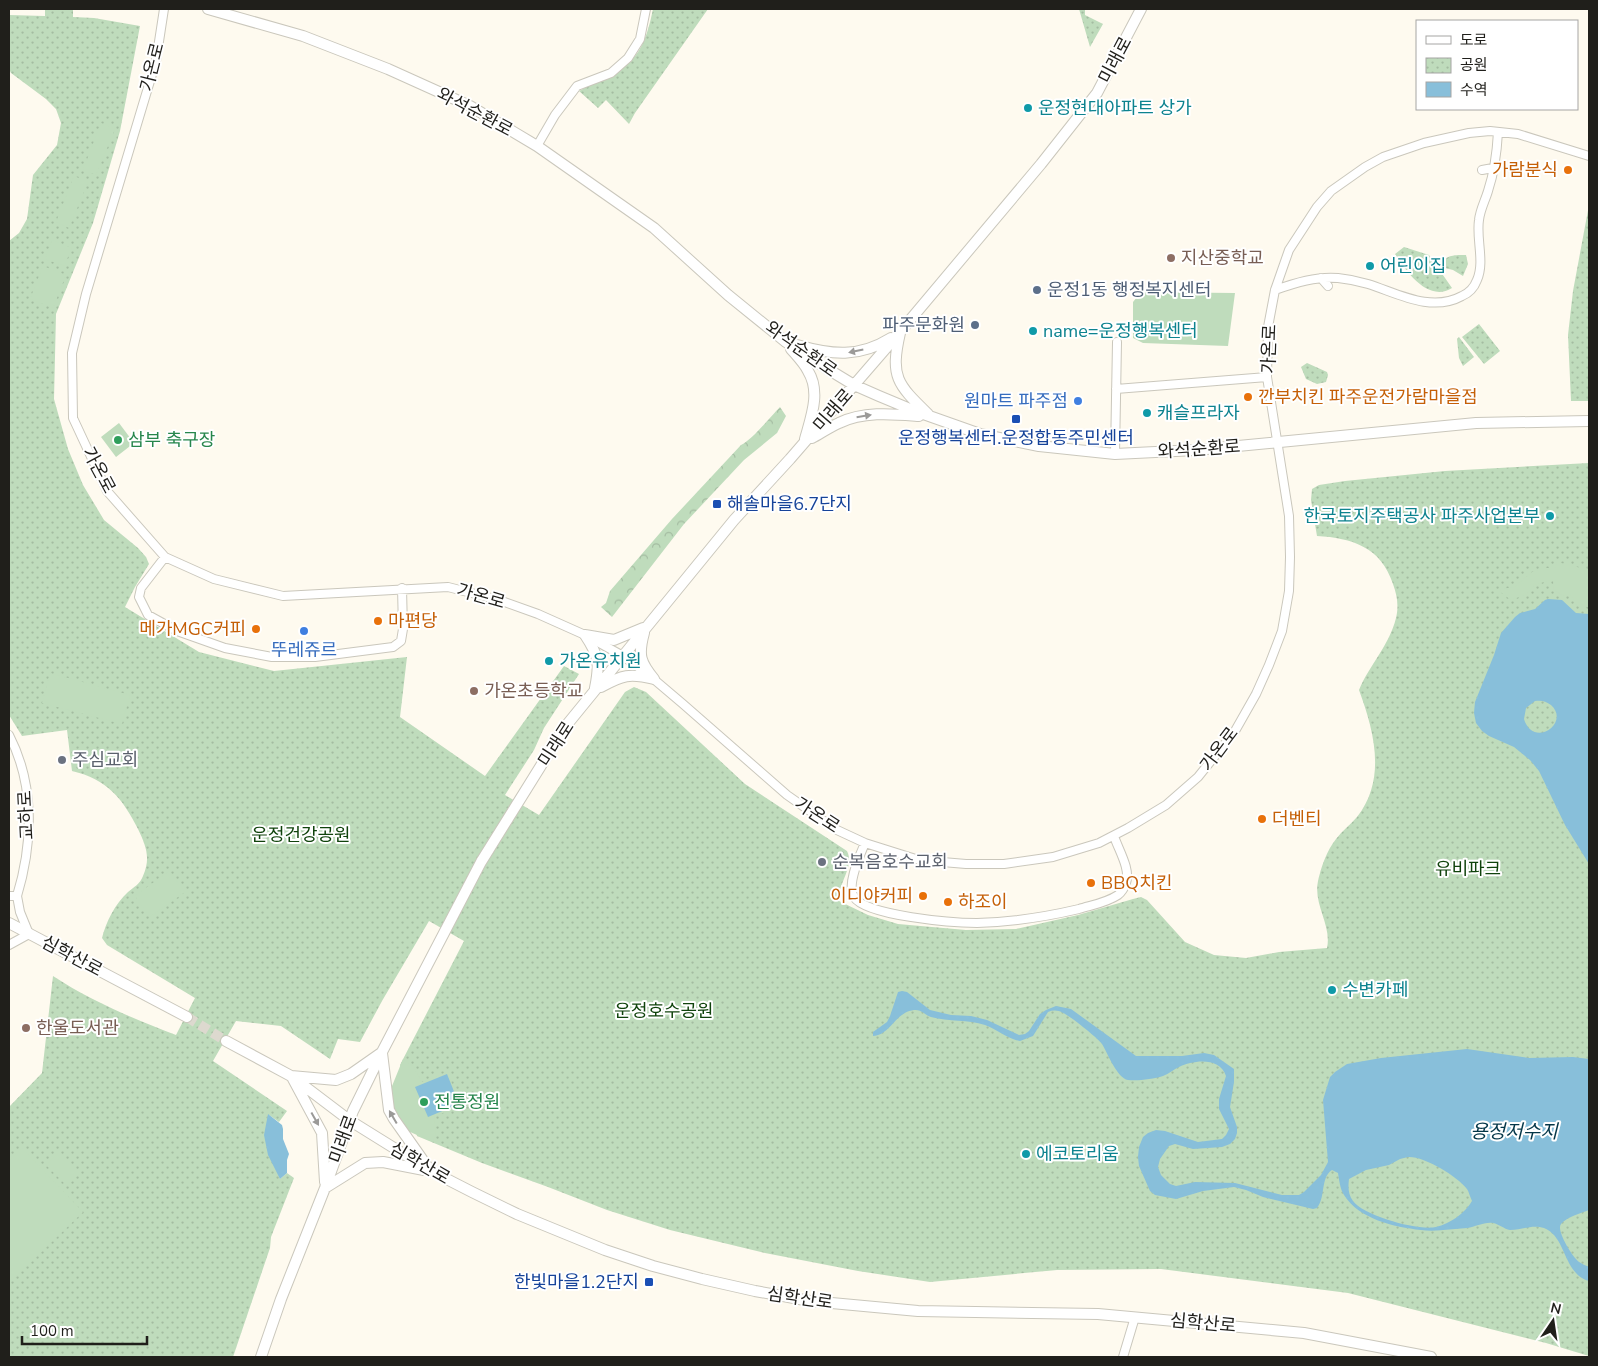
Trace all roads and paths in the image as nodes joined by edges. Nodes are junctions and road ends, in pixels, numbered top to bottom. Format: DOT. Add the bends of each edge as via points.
graph roads {
  1 [pos="164,9"];
  2 [pos="208,9"];
  3 [pos="646,9"];
  4 [pos="1141,9"];
  5 [pos="1498,132"];
  6 [pos="537,146"];
  7 [pos="1589,156"];
  8 [pos="1493,168"];
  9 [pos="1482,170"];
  10 [pos="1321,278"];
  11 [pos="1328,286"];
  12 [pos="1275,290"];
  13 [pos="900,332"];
  14 [pos="786,342"];
  15 [pos="1117,342"];
  16 [pos="1267,377"];
  17 [pos="854,385"];
  18 [pos="1116,388"];
  19 [pos="930,417"];
  20 [pos="1589,421"];
  21 [pos="1278,442"];
  22 [pos="804,443"];
  23 [pos="1115,454"];
  24 [pos="165,556"];
  25 [pos="402,588"];
  26 [pos="646,626"];
  27 [pos="585,635"];
  28 [pos="622,656"];
  29 [pos="654,680"];
  30 [pos="595,690"];
  31 [pos="9,735"];
  32 [pos="1114,836"];
  33 [pos="865,843"];
  34 [pos="13,896"];
  35 [pos="9,923"];
  36 [pos="29,934"];
  37 [pos="9,945"];
  38 [pos="188,1017"];
  39 [pos="226,1041"];
  40 [pos="382,1052"];
  41 [pos="291,1076"];
  42 [pos="349,1120"];
  43 [pos="431,1171"];
  44 [pos="325,1188"];
  45 [pos="1135,1316"];
  46 [pos="261,1357"];
  47 [pos="1123,1357"];
  48 [pos="1431,1357"];
  1 -- 24 [label="street, 가온로" via="156,61 86,294 72,353 73,418 107,491"];
  2 -- 6 [label="street, 와석순환로" via="303,36 388,69 470,106"];
  3 -- 6 [label="street" via="640,39 628,58 611,73 578,86 554,115"];
  4 -- 13 [label="street, 미래로" via="1097,93"];
  5 -- 7 [label="street, 가온로" via="1536,138"];
  5 -- 8 [label="street"];
  5 -- 12 [label="street, 가온로" via="1469,133 1383,157 1331,191 1316,207 1289,250"];
  6 -- 14 [label="street, 와석순환로" via="654,228"];
  8 -- 9 [label="street"];
  8 -- 10 [label="street" via="1479,220 1478,279 1467,294 1450,301 1416,301 1365,283"];
  10 -- 11 [label="street"];
  10 -- 12 [label="street"];
  12 -- 16 [label="street, 가온로" via="1268,327"];
  13 -- 14 [label="street, one-way" via="881,344 852,354 818,351"];
  13 -- 17 [label="street, 미래로"];
  13 -- 19 [label="street" via="895,354 897,377 907,394"];
  14 -- 17 [label="street, 와석순환로"];
  14 -- 22 [label="street" via="809,371 815,389"];
  15 -- 18 [label="street"];
  16 -- 18 [label="street"];
  16 -- 21 [label="street, 가온로"];
  17 -- 19 [label="street, 와석순환로"];
  17 -- 22 [label="street, 미래로"];
  18 -- 23 [label="street"];
  22 -- 19 [label="street, one-way" via="840,423 862,416"];
  19 -- 23 [label="street, 와석순환로" via="980,434 1039,446"];
  20 -- 21 [label="street, 와석순환로" via="1476,422"];
  21 -- 23 [label="street, 와석순환로"];
  21 -- 32 [label="street, 가온로" via="1289,516 1290,575 1282,631 1269,665 1235,731 1198,777 1166,805"];
  22 -- 26 [label="street, 미래로" via="734,520"];
  24 -- 25 [label="street, 가온로" via="214,579 283,596"];
  24 -- 25 [label="street" via="139,597 148,615 177,631 225,648 272,656 315,657 392,647 401,641 403,630"];
  25 -- 27 [label="street, 가온로" via="448,587 461,590 538,614"];
  26 -- 27 [label="street" via="614,640"];
  26 -- 28 [label="street, 미래로"];
  26 -- 29 [label="street" via="640,656"];
  27 -- 28 [label="street, 가온로"];
  27 -- 30 [label="street" via="598,657"];
  28 -- 29 [label="street, 가온로"];
  28 -- 30 [label="street, 미래로"];
  29 -- 30 [label="street" via="626,675"];
  29 -- 33 [label="street, 가온로" via="786,795 837,830"];
  30 -- 40 [label="street, 미래로" via="565,727 481,862"];
  31 -- 34 [label="street, 교하로" via="22,770 29,819 27,852 22,876"];
  32 -- 33 [label="street, 가온로" via="1053,857 1004,864 919,860"];
  32 -- 33 [label="street" via="1127,877 1119,894 1099,904 1046,916 976,923 902,916 858,902 851,884"];
  34 -- 36 [label="street"];
  35 -- 36 [label="street, 심학산로"];
  36 -- 37 [label="street"];
  36 -- 38 [label="street, 심학산로"];
  39 -- 41 [label="street, 심학산로"];
  40 -- 41 [label="street" via="351,1074 336,1080"];
  40 -- 42 [label="street, 미래로"];
  43 -- 40 [label="street, one-way" via="389,1110"];
  41 -- 42 [label="street, 심학산로"];
  41 -- 44 [label="street, one-way" via="322,1133"];
  42 -- 43 [label="street, 심학산로"];
  42 -- 44 [label="street, 미래로"];
  43 -- 44 [label="street" via="365,1163"];
  43 -- 45 [label="street, 심학산로" via="517,1214 605,1250 653,1266 755,1291 810,1301 918,1311"];
  44 -- 46 [label="street, 미래로"];
  45 -- 47 [label="street"];
  45 -- 48 [label="street, 심학산로" via="1304,1333"];
}
